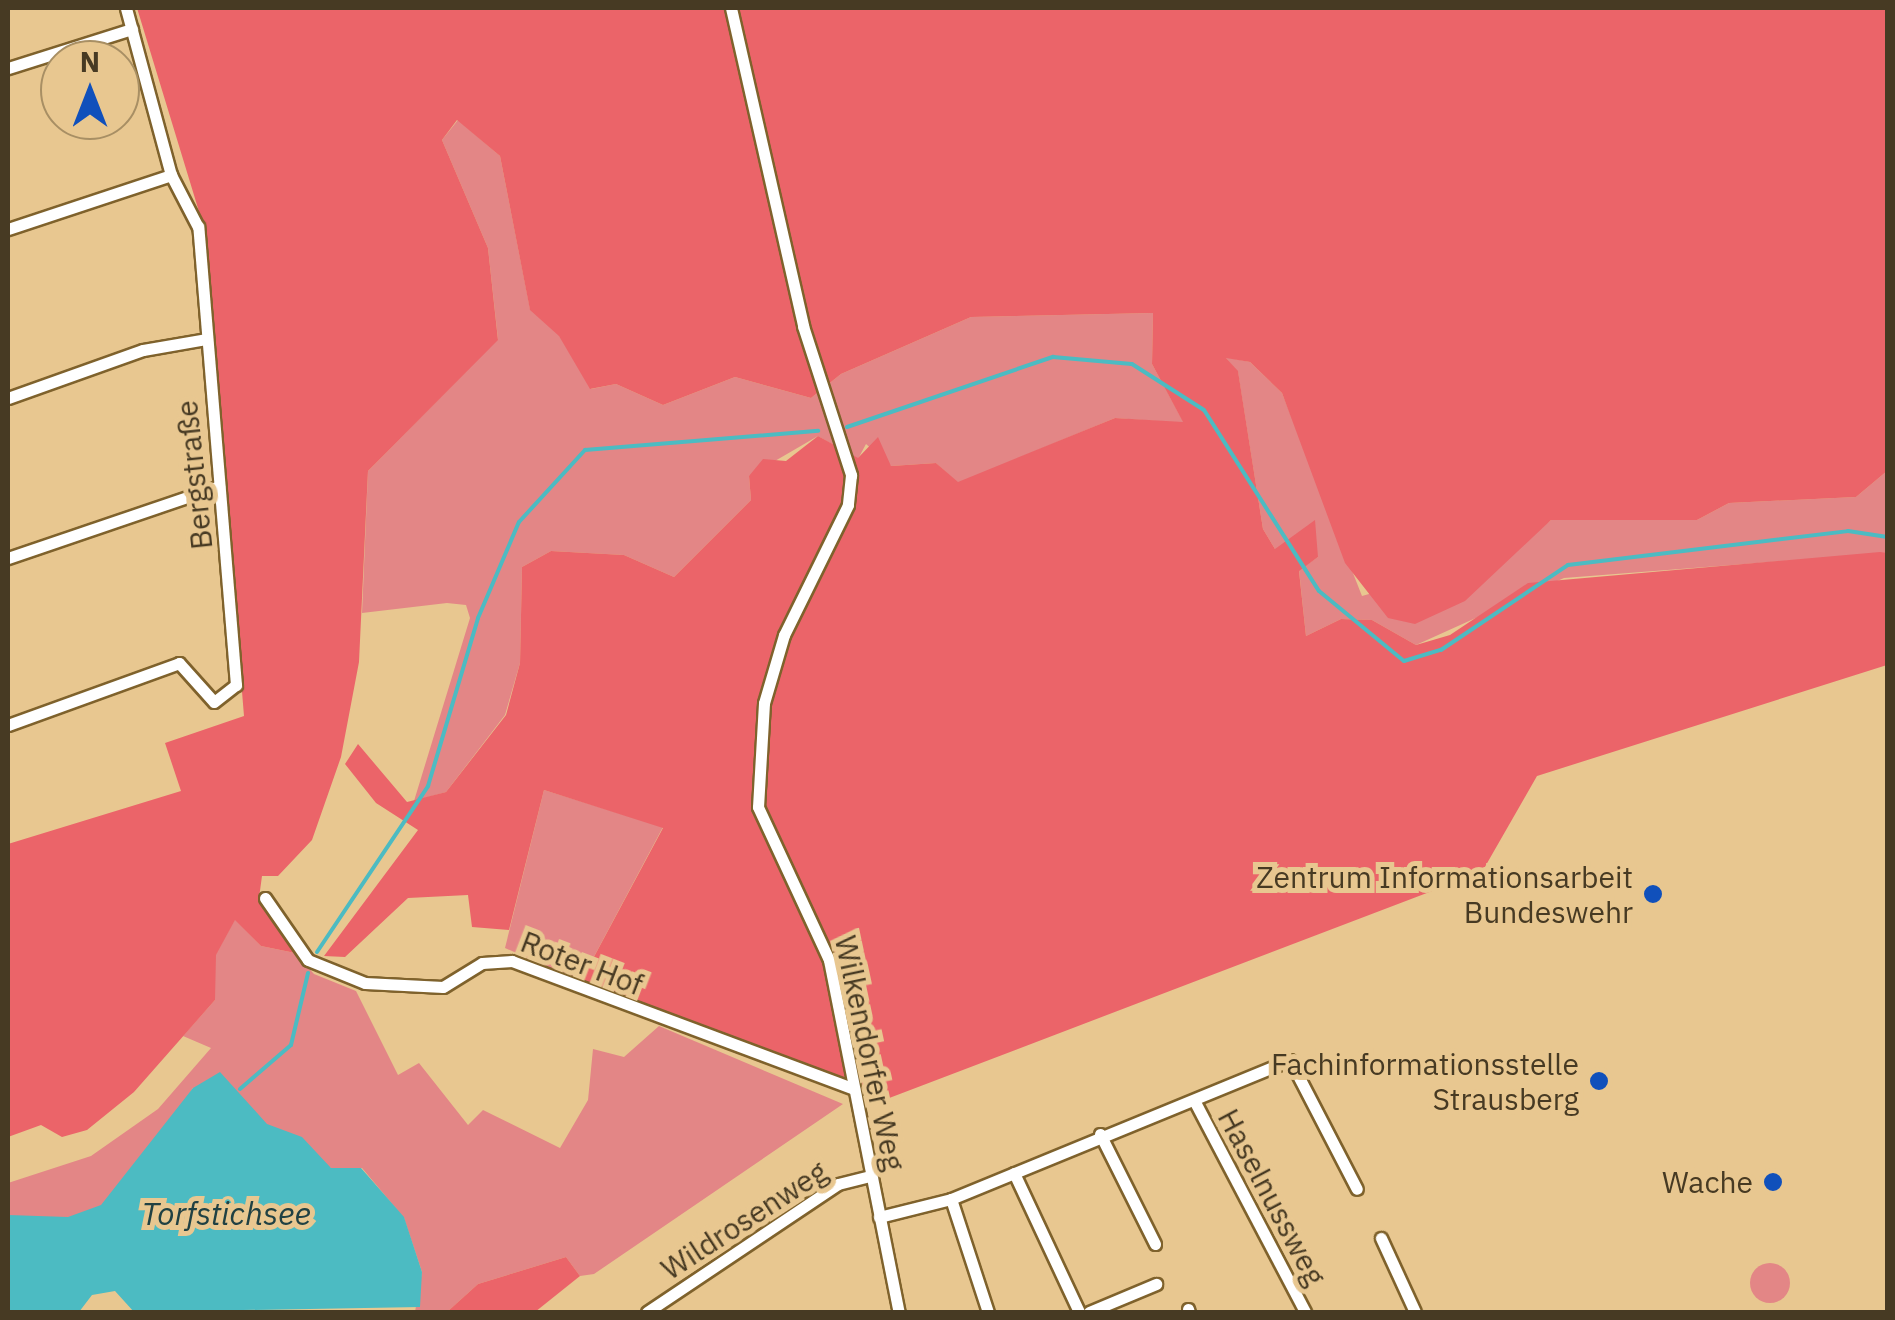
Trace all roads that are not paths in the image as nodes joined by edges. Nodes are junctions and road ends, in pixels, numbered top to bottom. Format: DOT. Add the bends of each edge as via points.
graph roads {
  1 [pos="126,8"];
  2 [pos="731,8"];
  3 [pos="132,29"];
  4 [pos="8,68"];
  5 [pos="171,175"];
  6 [pos="8,230"];
  7 [pos="207,340"];
  8 [pos="8,398"];
  9 [pos="219,486"];
  10 [pos="8,558"];
  11 [pos="8,723"];
  12 [pos="265,898"];
  13 [pos="854,1089"];
  14 [pos="1196,1104"];
  15 [pos="1100,1134"];
  16 [pos="1014,1173"];
  17 [pos="871,1176"];
  18 [pos="1357,1189"];
  19 [pos="951,1199"];
  20 [pos="880,1217"];
  21 [pos="1381,1238"];
  22 [pos="1155,1244"];
  23 [pos="1156,1284"];
  24 [pos="647,1312"];
  25 [pos="899,1312"];
  26 [pos="988,1312"];
  27 [pos="1079,1312"];
  28 [pos="1089,1312"];
  29 [pos="1304,1312"];
  30 [pos="1416,1312"];
  1 -- 3 [label="street, Bergstraße"];
  2 -- 13 [label="street, Wilkendorfer Weg" via="803,326 851,475 848,505 784,636 764,703 758,807 829,960"];
  3 -- 4 [label="street"];
  3 -- 5 [label="street, Bergstraße"];
  5 -- 6 [label="street"];
  5 -- 7 [label="street, Bergstraße" via="198,226"];
  7 -- 8 [label="street" via="143,350"];
  7 -- 9 [label="street, Bergstraße"];
  9 -- 10 [label="street"];
  9 -- 11 [label="street, Bergstraße" via="234,694 214,702 180,663"];
  12 -- 13 [label="street, Roter Hof" via="308,960 365,983 443,988 482,963 512,961"];
  13 -- 17 [label="street, Wilkendorfer Weg"];
  14 -- 15 [label="street"];
  14 -- 18 [label="street" via="1290,1060"];
  14 -- 29 [label="street, Haselnussweg"];
  15 -- 16 [label="street"];
  15 -- 22 [label="street"];
  16 -- 19 [label="street"];
  16 -- 27 [label="street"];
  17 -- 20 [label="street, Wilkendorfer Weg"];
  17 -- 24 [label="street, Wildrosenweg" via="838,1184"];
  19 -- 20 [label="street"];
  19 -- 26 [label="street"];
  20 -- 25 [label="street, Wilkendorfer Weg"];
  21 -- 30 [label="street"];
  23 -- 28 [label="street"];
}
